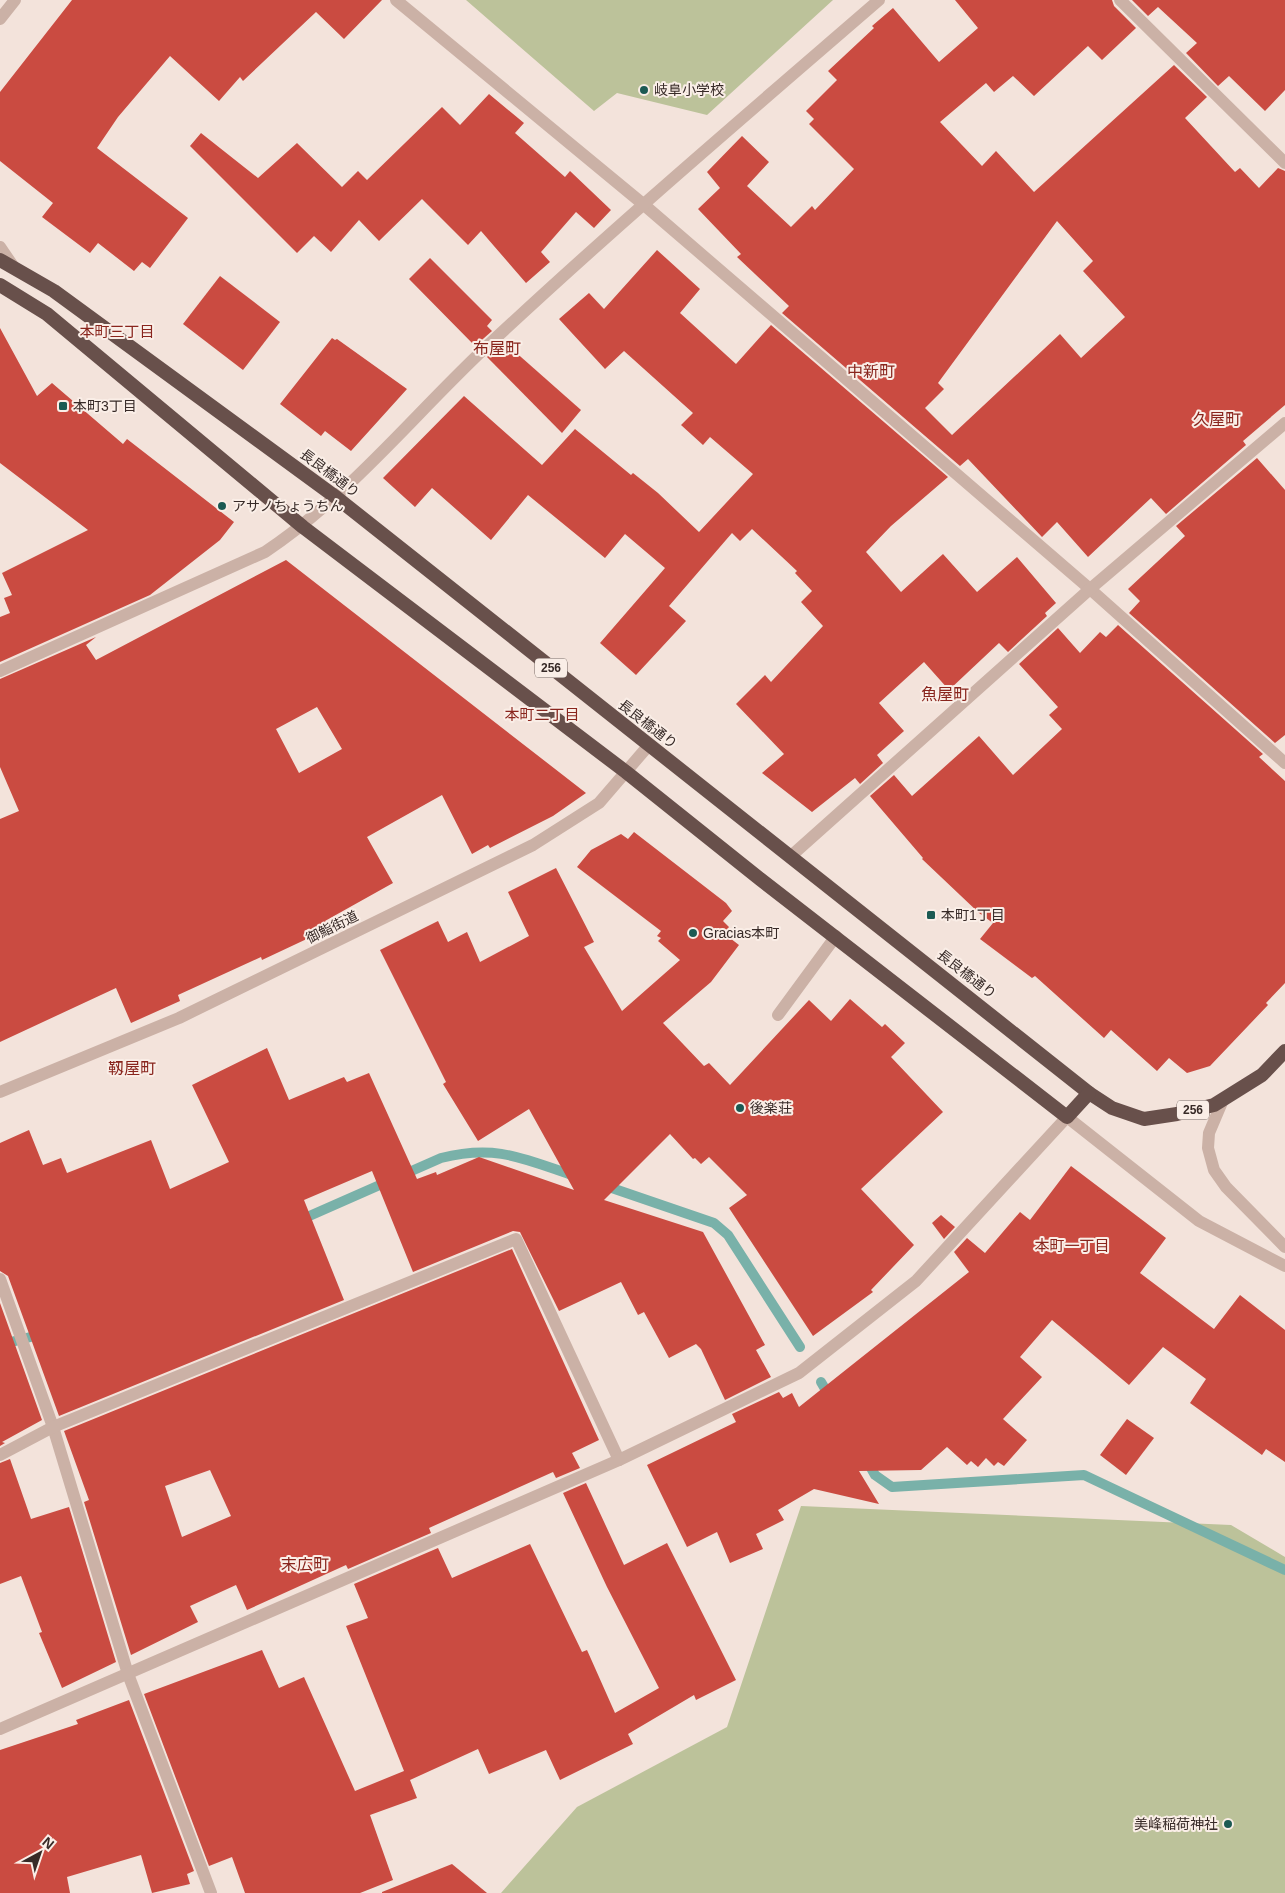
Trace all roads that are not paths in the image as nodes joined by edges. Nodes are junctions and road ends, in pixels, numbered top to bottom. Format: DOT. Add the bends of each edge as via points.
graph roads {
  1 [pos="14,0"];
  2 [pos="396,0"];
  3 [pos="879,0"];
  4 [pos="1120,0"];
  5 [pos="0,19"];
  6 [pos="1285,163"];
  7 [pos="643,204"];
  8 [pos="0,247"];
  9 [pos="6,263"];
  10 [pos="0,286"];
  11 [pos="1285,423"];
  12 [pos="337,498"];
  13 [pos="303,527"];
  14 [pos="1090,589"];
  15 [pos="0,671"];
  16 [pos="649,745"];
  17 [pos="1285,763"];
  18 [pos="626,772"];
  19 [pos="791,856"];
  20 [pos="836,936"];
  21 [pos="778,1015"];
  22 [pos="1285,1051"];
  23 [pos="0,1092"];
  24 [pos="1089,1093"];
  25 [pos="1223,1100"];
  26 [pos="1068,1117"];
  27 [pos="1285,1247"];
  28 [pos="1285,1266"];
  29 [pos="0,1279"];
  30 [pos="53,1426"];
  31 [pos="0,1455"];
  32 [pos="619,1460"];
  33 [pos="128,1674"];
  34 [pos="0,1730"];
  35 [pos="211,1893"];
  1 -- 5 [label="street"];
  2 -- 7 [label="street"];
  3 -- 7 [label="street"];
  4 -- 6 [label="street"];
  7 -- 12 [label="street" via="482,351"];
  7 -- 14 [label="street"];
  8 -- 9 [label="street"];
  9 -- 12 [label="highway, 長良橋通り / 256" via="54,291"];
  10 -- 13 [label="highway, 256" via="47,314"];
  11 -- 14 [label="street"];
  12 -- 13 [label="street"];
  12 -- 16 [label="highway, 長良橋通り / 256"];
  13 -- 15 [label="street" via="265,552"];
  13 -- 18 [label="highway, 256"];
  14 -- 17 [label="street"];
  14 -- 19 [label="street"];
  16 -- 18 [label="street, 御鮨街道"];
  16 -- 19 [label="highway, 長良橋通り / 256"];
  18 -- 20 [label="highway, 256"];
  18 -- 23 [label="street, 御鮨街道" via="599,803 533,844 180,1018"];
  19 -- 24 [label="highway, 長良橋通り / 256"];
  20 -- 21 [label="street"];
  20 -- 26 [label="highway, 256"];
  22 -- 25 [label="highway, 長良橋通り / 256" via="1262,1075"];
  24 -- 25 [label="highway, 長良橋通り / 256" via="1112,1108 1144,1119 1214,1106"];
  24 -- 26 [label="highway"];
  25 -- 27 [label="street" via="1209,1134 1208,1148 1214,1170 1226,1187"];
  26 -- 28 [label="street" via="1199,1221"];
  26 -- 32 [label="street" via="916,1281 799,1373"];
  29 -- 30 [label="street"];
  30 -- 31 [label="street"];
  30 -- 32 [label="street" via="516,1239"];
  30 -- 33 [label="street"];
  32 -- 33 [label="street"];
  33 -- 34 [label="street"];
  33 -- 35 [label="street"];
}
